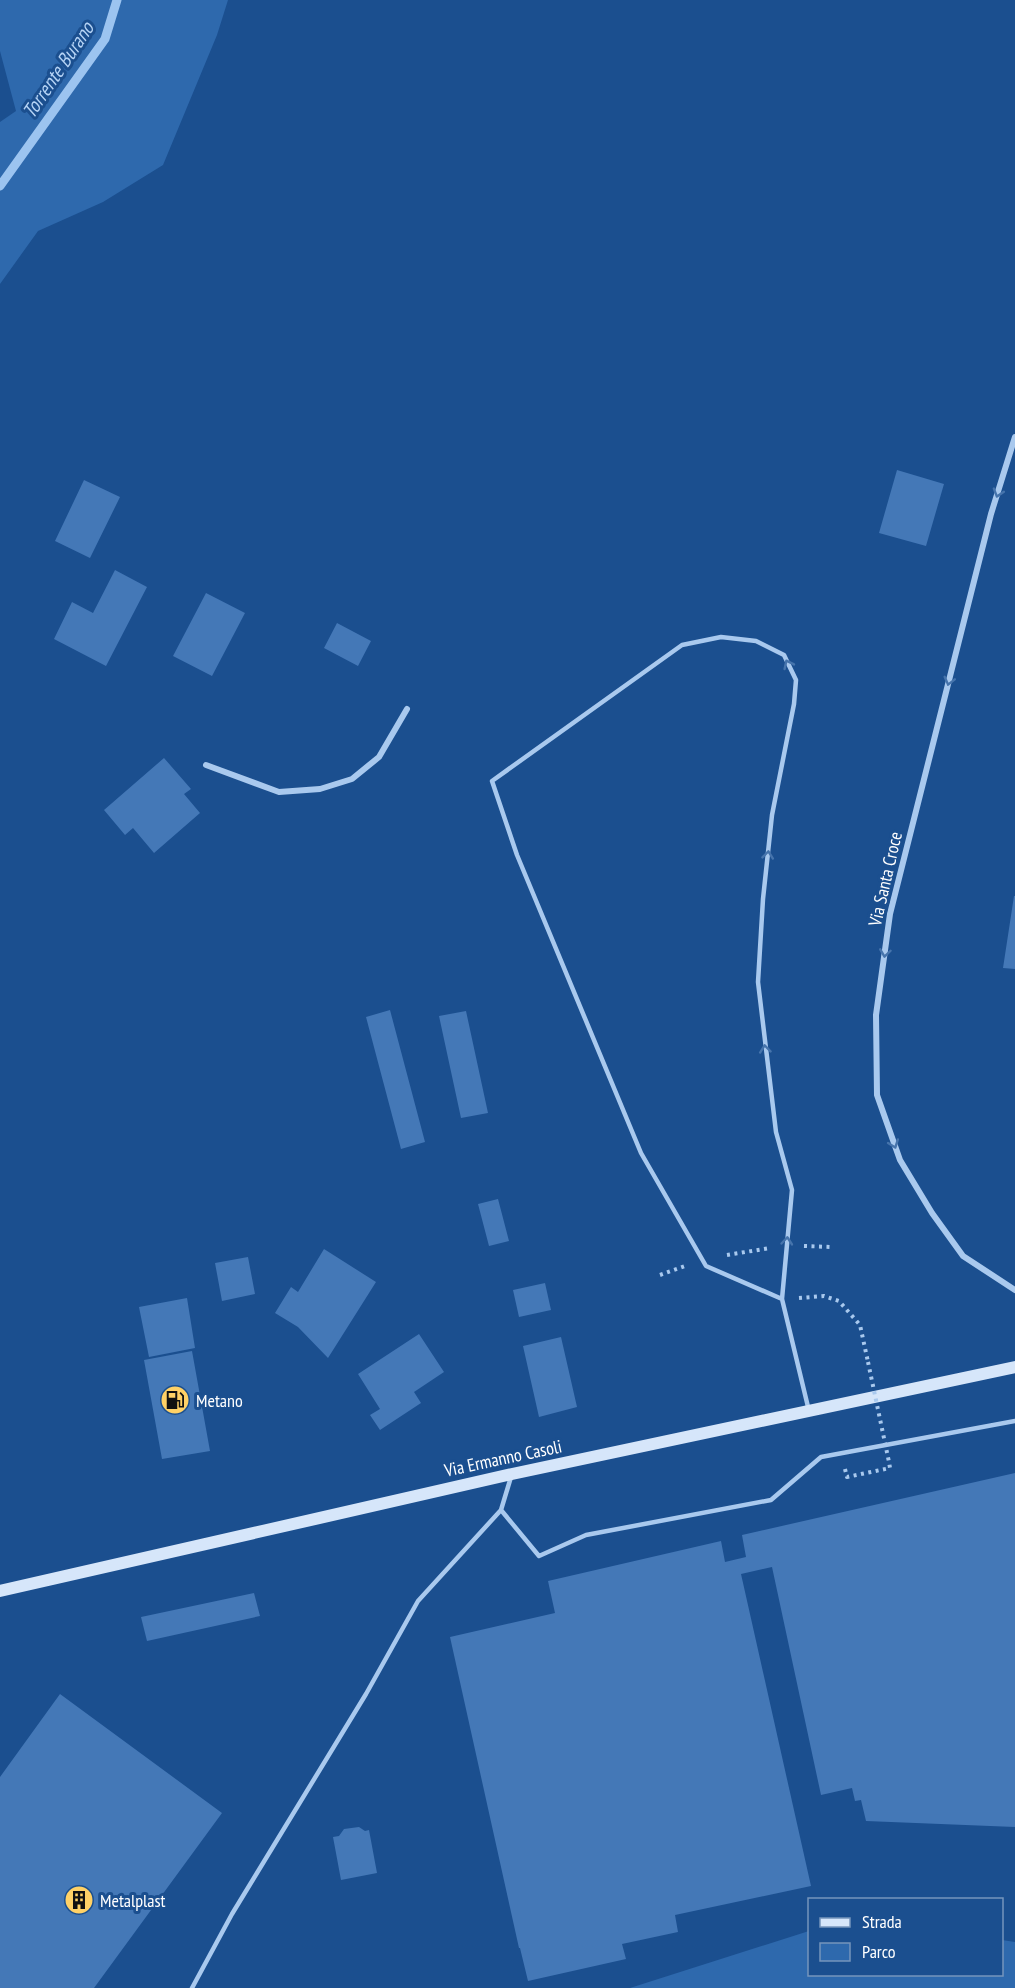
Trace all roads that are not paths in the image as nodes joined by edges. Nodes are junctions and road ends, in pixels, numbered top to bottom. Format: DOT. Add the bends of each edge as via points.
graph roads {
  1 [pos="1015,437"];
  2 [pos="407,709"];
  3 [pos="206,765"];
  4 [pos="1015,1290"];
  5 [pos="782,1299"];
  6 [pos="1015,1367"];
  7 [pos="810,1411"];
  8 [pos="1015,1421"];
  9 [pos="512,1474"];
  10 [pos="501,1510"];
  11 [pos="0,1591"];
  12 [pos="192,1988"];
  1 -- 4 [label="street, Via Santa Croce, one-way" via="991,514 890,914 876,1015 877,1095 900,1160 963,1256"];
  2 -- 3 [label="street" via="379,757 352,779 320,789 279,792"];
  5 -- 5 [label="lane, one-way" via="792,1190 776,1132 758,982 772,815 796,680 784,655 756,641 721,637 682,645 492,781 517,855 636,1142 706,1266"];
  5 -- 7 [label="lane"];
  6 -- 7 [label="main road, Via Ermanno Casoli"];
  7 -- 9 [label="main road, Via Ermanno Casoli"];
  8 -- 10 [label="lane" via="821,1457 771,1500 586,1534 539,1556"];
  9 -- 10 [label="lane"];
  9 -- 11 [label="main road, Via Ermanno Casoli"];
  10 -- 12 [label="lane" via="418,1601"];
}
